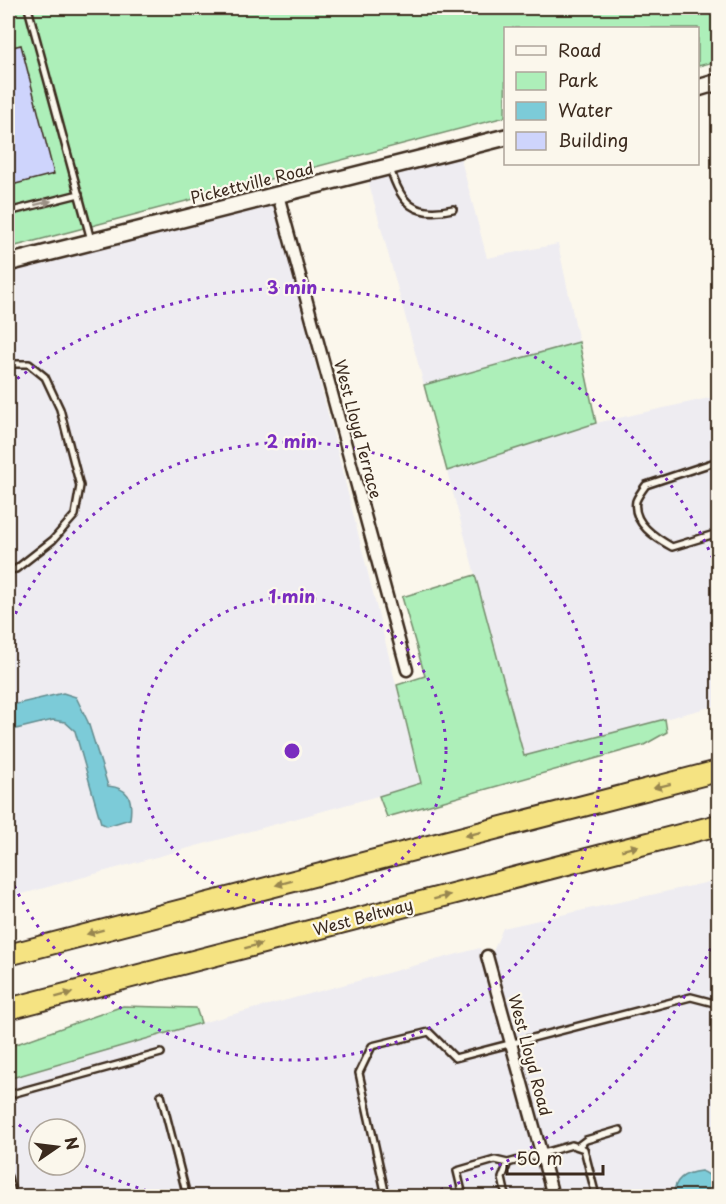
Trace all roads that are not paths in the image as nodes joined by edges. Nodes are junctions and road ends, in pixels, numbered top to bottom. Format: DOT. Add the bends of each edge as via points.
graph roads {
  1 [pos="28,8"];
  2 [pos="718,82"];
  3 [pos="699,88"];
  4 [pos="504,137"];
  5 [pos="389,166"];
  6 [pos="79,194"];
  7 [pos="278,195"];
  8 [pos="453,209"];
  9 [pos="8,212"];
  10 [pos="92,242"];
  11 [pos="8,263"];
  12 [pos="8,364"];
  13 [pos="718,461"];
  14 [pos="718,533"];
  15 [pos="8,570"];
  16 [pos="408,670"];
  17 [pos="718,771"];
  18 [pos="718,825"];
  19 [pos="8,955"];
  20 [pos="487,956"];
  21 [pos="718,1004"];
  22 [pos="8,1009"];
  23 [pos="511,1042"];
  24 [pos="161,1053"];
  25 [pos="8,1095"];
  26 [pos="161,1095"];
  27 [pos="620,1130"];
  28 [pos="578,1146"];
  29 [pos="542,1153"];
  30 [pos="508,1163"];
  31 [pos="8,1177"];
  32 [pos="13,1197"];
  33 [pos="187,1197"];
  34 [pos="386,1197"];
  35 [pos="463,1197"];
  36 [pos="506,1197"];
  37 [pos="553,1197"];
  38 [pos="596,1197"];
  1 -- 6 [label="lane"];
  2 -- 3 [label="street"];
  4 -- 5 [label="street, Pickettville Road"];
  5 -- 7 [label="street, Pickettville Road"];
  5 -- 8 [label="lane" via="396,188 411,206 430,213"];
  9 -- 6 [label="lane, one-way"];
  6 -- 10 [label="lane"];
  7 -- 10 [label="street, Pickettville Road"];
  7 -- 16 [label="street, West Lloyd Terrace"];
  10 -- 11 [label="street, Pickettville Road"];
  12 -- 15 [label="lane" via="28,364 45,377 60,409 80,486 75,516 53,540 16,569"];
  13 -- 14 [label="lane" via="646,485 636,501 638,519 655,538 672,547"];
  17 -- 19 [label="highway, one-way"];
  22 -- 18 [label="highway, West Beltway, one-way"];
  20 -- 23 [label="street, West Lloyd Road"];
  21 -- 23 [label="lane" via="691,998"];
  23 -- 29 [label="street, West Lloyd Road"];
  23 -- 34 [label="lane" via="455,1058 429,1032 372,1046 359,1073"];
  24 -- 25 [label="lane"];
  26 -- 33 [label="lane"];
  27 -- 28 [label="lane"];
  28 -- 29 [label="lane"];
  28 -- 38 [label="lane" via="584,1149"];
  29 -- 30 [label="lane"];
  29 -- 37 [label="street, West Lloyd Road"];
  30 -- 35 [label="lane" via="495,1160 457,1171"];
  30 -- 36 [label="lane" via="502,1178"];
  31 -- 32 [label="lane"];
}
